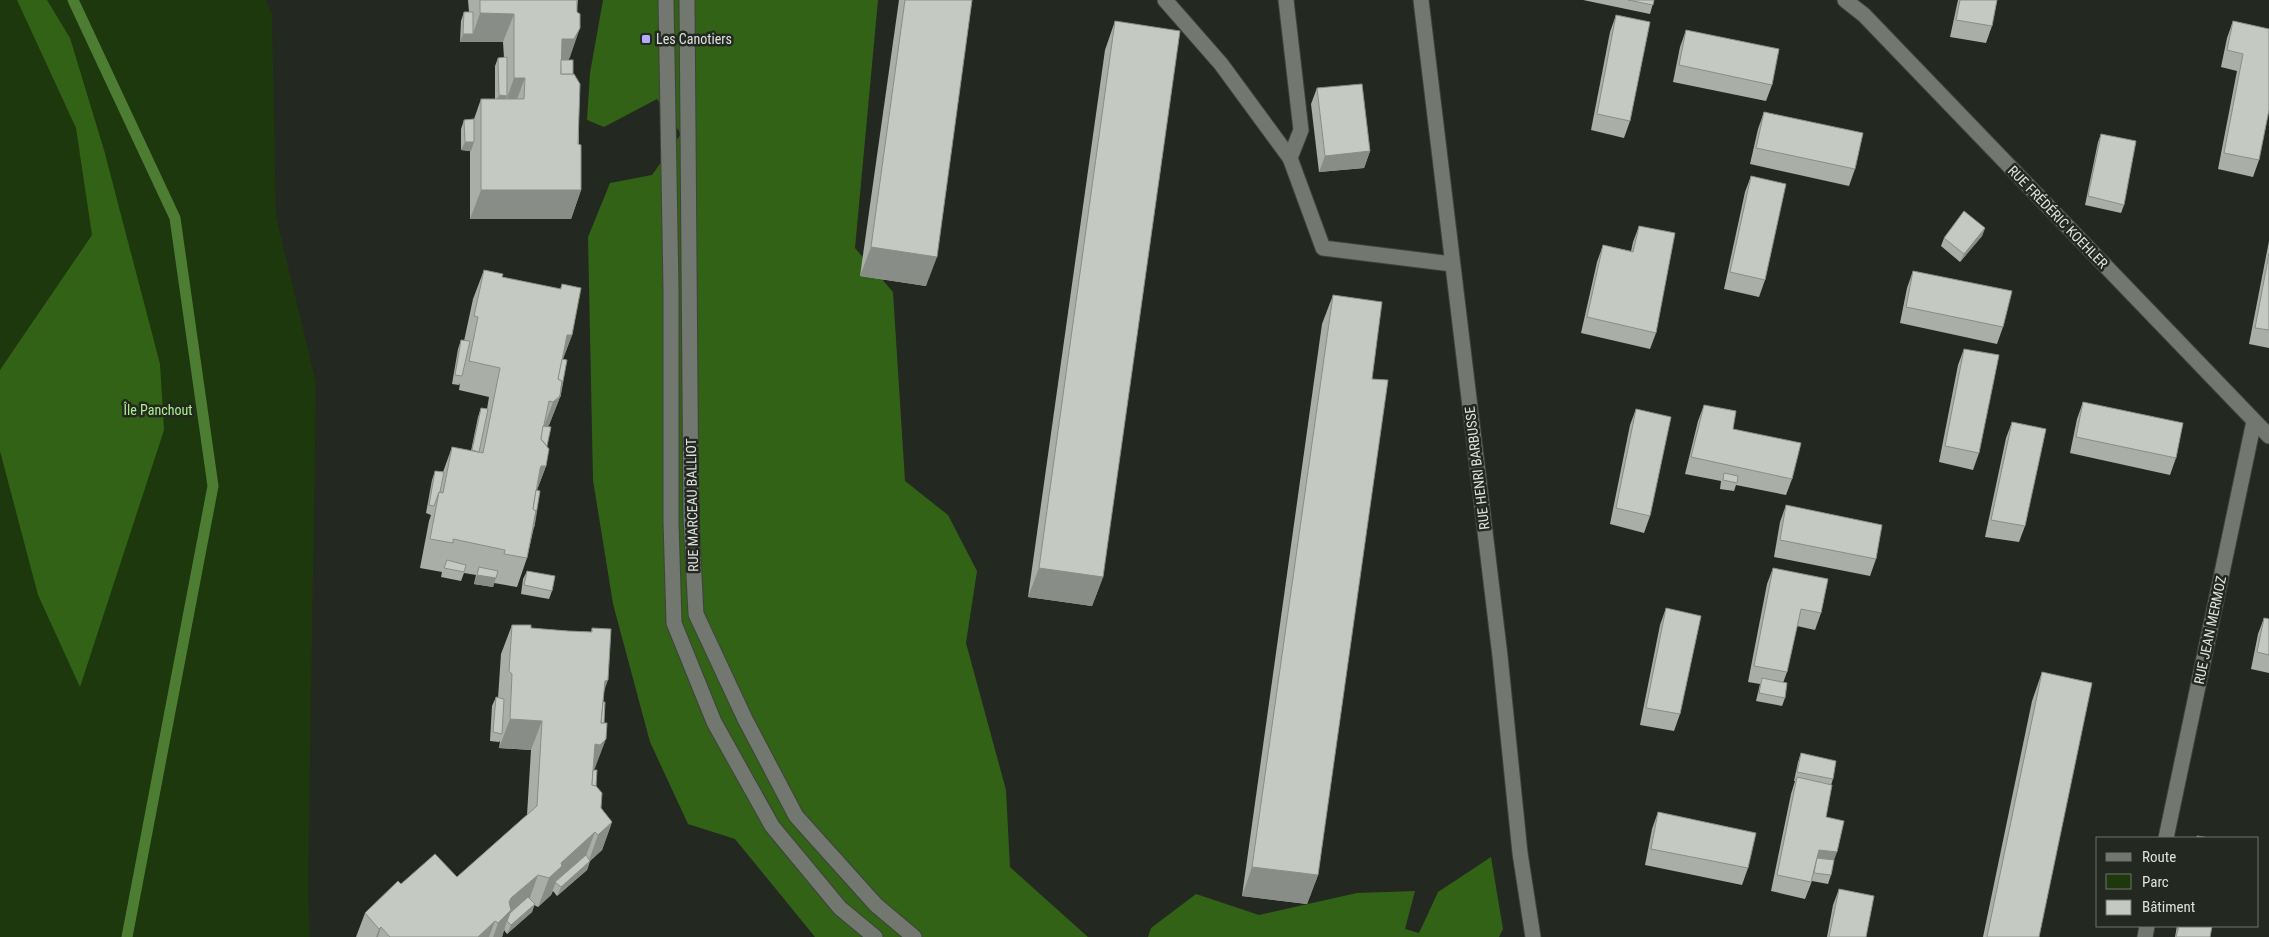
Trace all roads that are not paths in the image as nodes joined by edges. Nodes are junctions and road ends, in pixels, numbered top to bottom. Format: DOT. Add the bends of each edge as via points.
graph roads {
  1 [pos="666,0"];
  2 [pos="687,0"];
  3 [pos="1165,0"];
  4 [pos="1286,0"];
  5 [pos="1421,0"];
  6 [pos="1844,0"];
  7 [pos="1290,158"];
  8 [pos="1452,264"];
  9 [pos="2254,421"];
  10 [pos="2269,436"];
  11 [pos="2166,837"];
  12 [pos="875,937"];
  13 [pos="914,937"];
  14 [pos="1533,937"];
  1 -- 12 [label="street, RUE MARCEAU BALLIOT" via="674,623 714,722 772,826 840,908"];
  2 -- 13 [label="street, RUE MARCEAU BALLIOT" via="691,518 696,614 745,719 796,816 876,905"];
  3 -- 7 [label="street" via="1221,64"];
  4 -- 7 [label="street" via="1301,130"];
  5 -- 8 [label="street, RUE HENRI BARBUSSE"];
  6 -- 9 [label="street, RUE FRÉDÉRIC KOEHLER" via="1864,15"];
  7 -- 8 [label="street" via="1323,248"];
  8 -- 14 [label="street, RUE HENRI BARBUSSE" via="1500,656 1520,853"];
  9 -- 10 [label="street, RUE FRÉDÉRIC KOEHLER"];
  9 -- 11 [label="street, RUE JEAN MERMOZ"];
}
